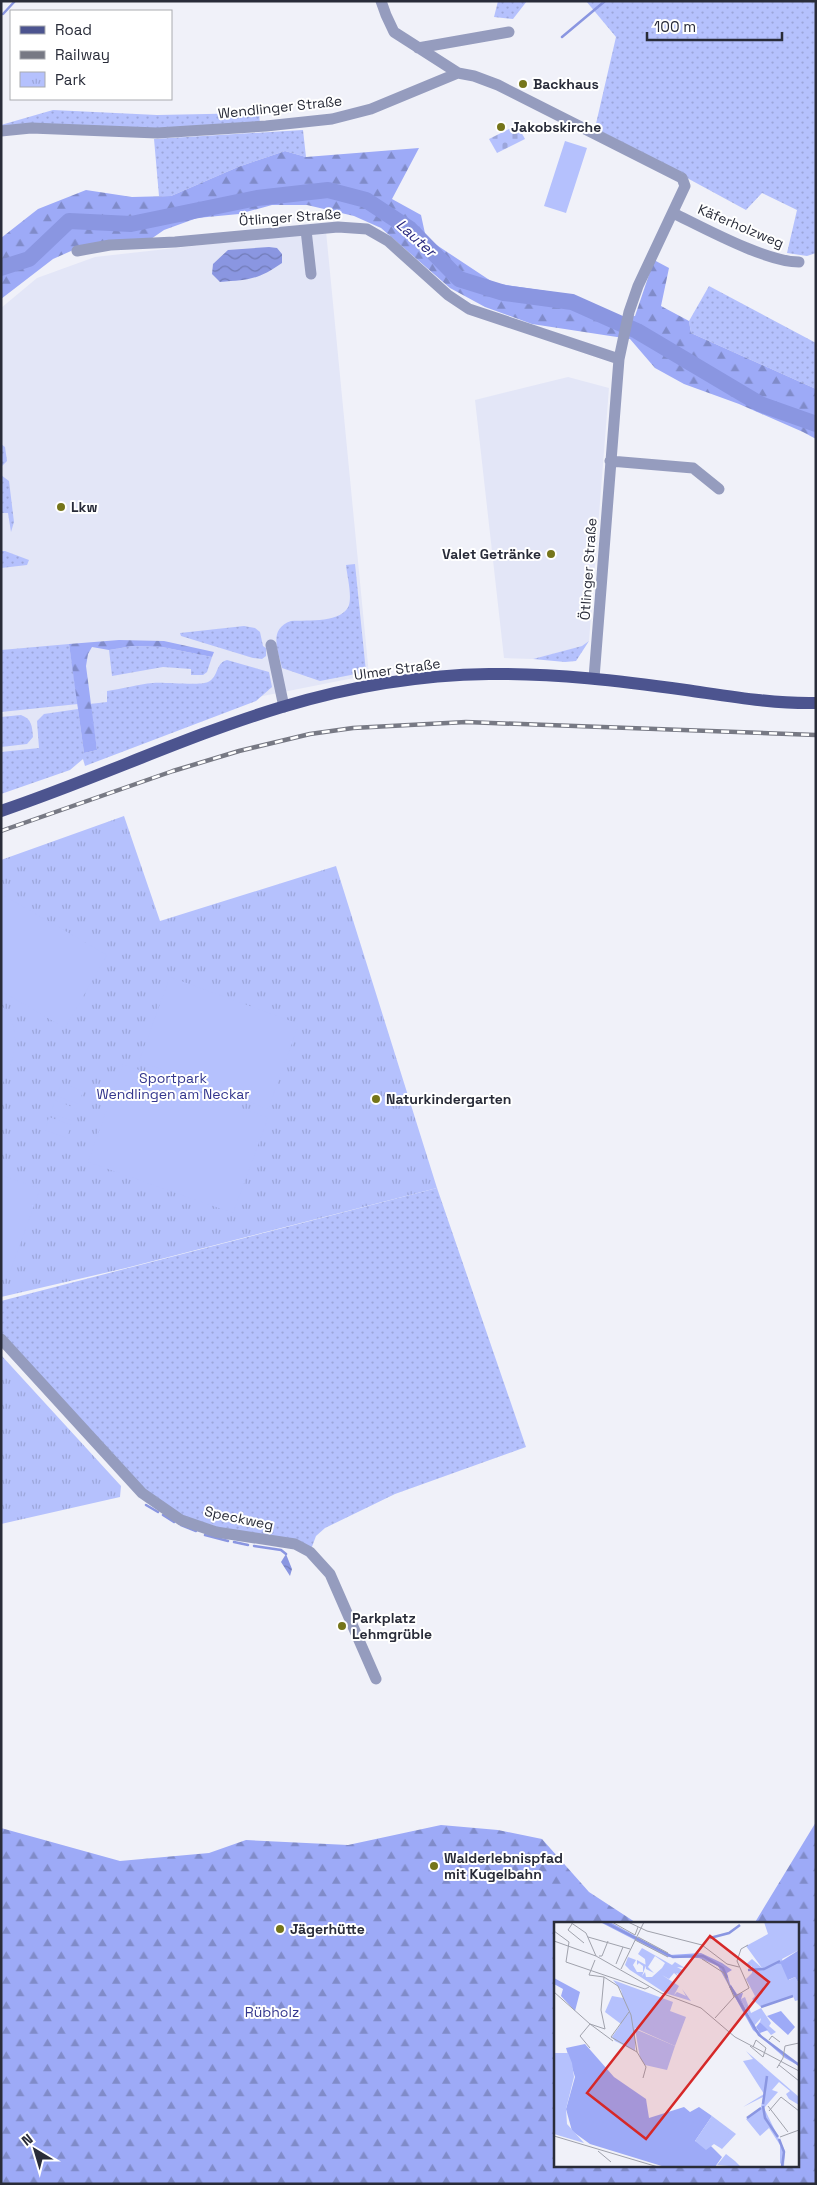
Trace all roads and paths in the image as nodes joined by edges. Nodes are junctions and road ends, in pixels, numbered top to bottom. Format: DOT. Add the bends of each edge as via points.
graph roads {
  1 [pos="382,1"];
  2 [pos="509,32"];
  3 [pos="418,48"];
  4 [pos="458,73"];
  5 [pos="1,131"];
  6 [pos="672,213"];
  7 [pos="306,230"];
  8 [pos="78,251"];
  9 [pos="799,262"];
  10 [pos="311,274"];
  11 [pos="619,359"];
  12 [pos="610,461"];
  13 [pos="719,489"];
  14 [pos="271,644"];
  15 [pos="594,678"];
  16 [pos="816,703"];
  17 [pos="284,707"];
  18 [pos="1,811"];
  19 [pos="1,1339"];
  20 [pos="376,1679"];
  1 -- 3 [label="street, Ötlinger Straße" via="394,32"];
  2 -- 3 [label="street"];
  3 -- 4 [label="street, Ötlinger Straße"];
  4 -- 5 [label="street, Wendlinger Straße" via="371,109 332,120 157,133 31,128"];
  4 -- 6 [label="street, Ötlinger Straße" via="498,84 682,178 685,186"];
  6 -- 9 [label="street, Käferholzweg" via="760,252 786,262"];
  6 -- 11 [label="street, Ötlinger Straße" via="638,286"];
  7 -- 8 [label="street, Ötlinger Straße" via="110,245"];
  7 -- 10 [label="street"];
  7 -- 11 [label="street, Ötlinger Straße" via="338,226 367,229 388,241 448,295 469,309"];
  11 -- 12 [label="street, Ötlinger Straße"];
  12 -- 13 [label="street" via="693,468"];
  12 -- 15 [label="street, Ötlinger Straße"];
  14 -- 17 [label="street"];
  15 -- 16 [label="main road, Ulmer Straße" via="730,696"];
  15 -- 17 [label="main road, Ulmer Straße" via="488,674 406,680"];
  17 -- 18 [label="main road, Ulmer Straße"];
  19 -- 20 [label="street, Speckweg" via="142,1493 181,1520 216,1532 295,1544 322,1562"];
}
